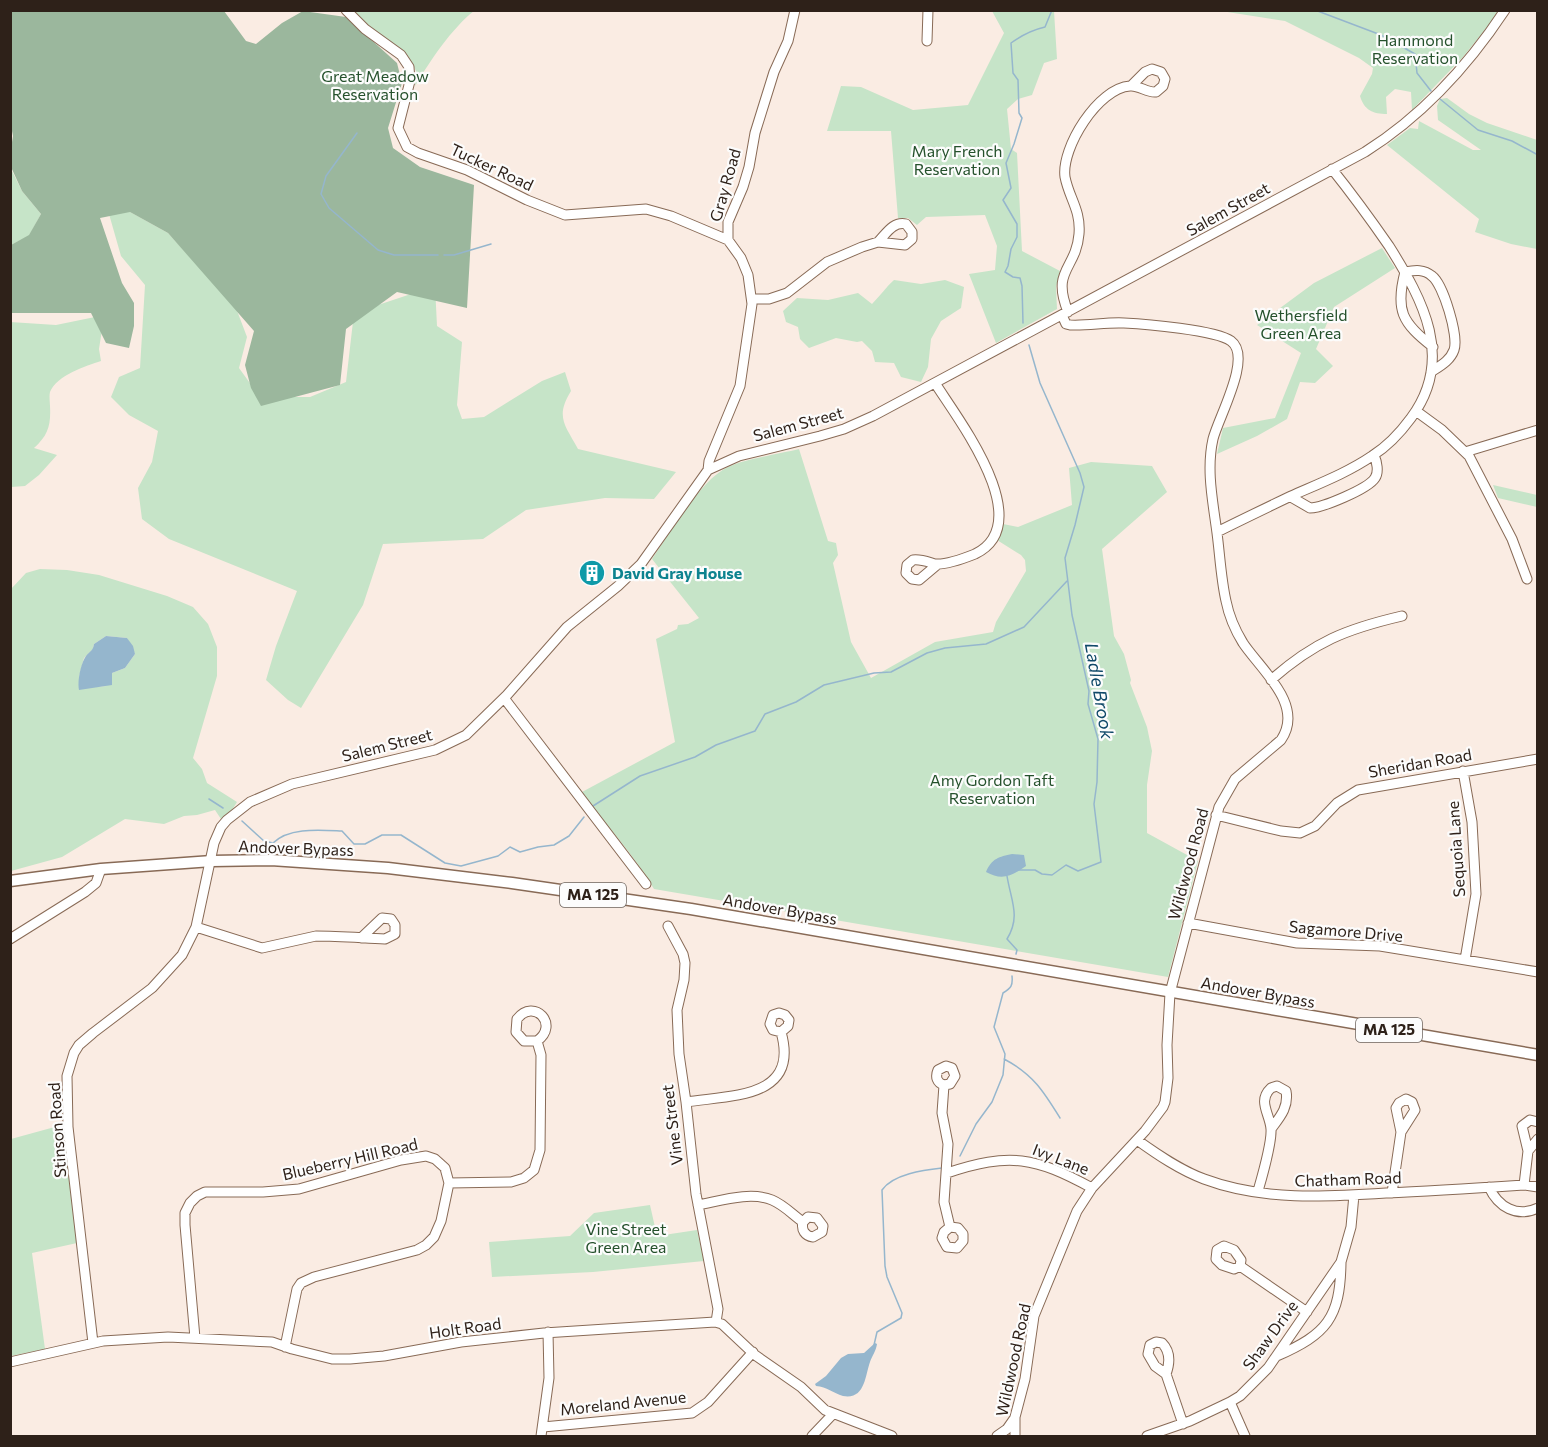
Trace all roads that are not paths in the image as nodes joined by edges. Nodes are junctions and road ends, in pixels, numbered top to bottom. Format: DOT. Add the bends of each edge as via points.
graph roads {
  1 [pos="346,10"];
  2 [pos="795,10"];
  3 [pos="928,10"];
  4 [pos="1505,10"];
  5 [pos="927,41"];
  6 [pos="1131,86"];
  7 [pos="1332,169"];
  8 [pos="728,240"];
  9 [pos="878,242"];
  10 [pos="1405,272"];
  11 [pos="752,299"];
  12 [pos="1065,314"];
  13 [pos="1433,347"];
  14 [pos="1431,372"];
  15 [pos="935,383"];
  16 [pos="1416,411"];
  17 [pos="1538,430"];
  18 [pos="1465,452"];
  19 [pos="1374,455"];
  20 [pos="708,470"];
  21 [pos="1291,496"];
  22 [pos="1217,532"];
  23 [pos="938,564"];
  24 [pos="1527,579"];
  25 [pos="1402,616"];
  26 [pos="1271,680"];
  27 [pos="504,698"];
  28 [pos="1538,759"];
  29 [pos="1463,771"];
  30 [pos="1216,815"];
  31 [pos="212,861"];
  32 [pos="101,869"];
  33 [pos="10,881"];
  34 [pos="646,884"];
  35 [pos="1188,923"];
  36 [pos="668,926"];
  37 [pos="196,927"];
  38 [pos="361,938"];
  39 [pos="10,939"];
  40 [pos="1465,960"];
  41 [pos="1538,972"];
  42 [pos="1170,993"];
  43 [pos="781,1032"];
  44 [pos="537,1041"];
  45 [pos="1538,1055"];
  46 [pos="944,1085"];
  47 [pos="686,1102"];
  48 [pos="1538,1122"];
  49 [pos="1271,1129"];
  50 [pos="1401,1132"];
  51 [pos="1538,1138"];
  52 [pos="1137,1140"];
  53 [pos="1528,1151"];
  54 [pos="947,1173"];
  55 [pos="449,1183"];
  56 [pos="1524,1185"];
  57 [pos="1489,1187"];
  58 [pos="1538,1187"];
  59 [pos="1092,1188"];
  60 [pos="1258,1191"];
  61 [pos="1392,1193"];
  62 [pos="1354,1195"];
  63 [pos="698,1205"];
  64 [pos="1538,1208"];
  65 [pos="803,1222"];
  66 [pos="950,1227"];
  67 [pos="1341,1262"];
  68 [pos="1240,1266"];
  69 [pos="1306,1312"];
  70 [pos="716,1322"];
  71 [pos="548,1332"];
  72 [pos="195,1338"];
  73 [pos="93,1343"];
  74 [pos="285,1347"];
  75 [pos="753,1352"];
  76 [pos="1277,1356"];
  77 [pos="10,1362"];
  78 [pos="1166,1374"];
  79 [pos="1230,1402"];
  80 [pos="833,1414"];
  81 [pos="1015,1417"];
  82 [pos="1183,1424"];
  83 [pos="542,1432"];
  84 [pos="812,1437"];
  85 [pos="892,1437"];
  86 [pos="998,1437"];
  87 [pos="1015,1437"];
  88 [pos="1147,1437"];
  89 [pos="1245,1437"];
  1 -- 8 [label="street, Tucker Road" via="401,55 409,67 410,81 398,128 407,147 565,215 646,209"];
  2 -- 8 [label="street, Gray Road" via="755,133 743,187 728,222"];
  3 -- 5 [label="street"];
  4 -- 7 [label="street, Salem Street" via="1485,40 1423,108 1389,137"];
  6 -- 12 [label="street" via="1106,95 1092,109 1065,162 1080,228 1062,281"];
  7 -- 10 [label="street"];
  7 -- 12 [label="street, Salem Street"];
  8 -- 11 [label="street, Gray Road" via="748,275"];
  9 -- 11 [label="street" via="827,262 787,293"];
  10 -- 13 [label="street" via="1423,306"];
  10 -- 13 [label="street" via="1400,295 1404,315 1415,334"];
  10 -- 14 [label="street" via="1424,271 1436,279 1454,331 1453,352"];
  11 -- 20 [label="street, Gray Road" via="740,386"];
  12 -- 15 [label="street, Salem Street"];
  12 -- 22 [label="street, Wildwood Road" via="1066,324 1070,325 1132,324 1212,334 1234,343 1238,369 1210,455"];
  13 -- 14 [label="street"];
  14 -- 16 [label="street"];
  15 -- 20 [label="street, Salem Street" via="844,429 738,456"];
  15 -- 23 [label="street" via="984,461 999,514 994,535 983,549"];
  16 -- 18 [label="street"];
  16 -- 19 [label="street" via="1399,434"];
  17 -- 18 [label="street"];
  18 -- 24 [label="street" via="1499,512"];
  19 -- 21 [label="street"];
  19 -- 21 [label="street" via="1377,464 1369,484 1320,507 1311,508"];
  20 -- 27 [label="street, Salem Street" via="641,564 567,627"];
  21 -- 22 [label="street"];
  22 -- 26 [label="street, Wildwood Road" via="1223,588 1231,618 1241,640"];
  25 -- 26 [label="street" via="1322,642"];
  26 -- 30 [label="street, Wildwood Road" via="1288,710 1286,734 1231,784"];
  27 -- 31 [label="street, Salem Street" via="466,735 435,750 298,782 250,802 221,827"];
  27 -- 34 [label="street"];
  28 -- 29 [label="street, Sheridan Road"];
  29 -- 30 [label="street, Sheridan Road" via="1358,789 1303,832 1281,831"];
  29 -- 40 [label="street, Sequoia Lane" via="1472,822 1476,894"];
  30 -- 35 [label="street, Wildwood Road"];
  31 -- 32 [label="main road, Andover Bypass / MA 125"];
  31 -- 37 [label="street, Stinson Road"];
  31 -- 42 [label="main road, Andover Bypass / MA 125" via="271,860 388,868 523,885 691,909"];
  32 -- 33 [label="main road, Andover Bypass / MA 125"];
  32 -- 39 [label="street" via="96,884 86,892"];
  35 -- 40 [label="street, Sagamore Drive" via="1297,943 1365,945"];
  35 -- 42 [label="street, Wildwood Road"];
  36 -- 47 [label="street, Vine Street" via="685,963 677,1021"];
  37 -- 38 [label="street" via="262,948 316,936"];
  37 -- 73 [label="street, Stinson Road" via="182,955 168,971 79,1045 70,1062 66,1094 68,1127"];
  40 -- 41 [label="street, Sagamore Drive"];
  42 -- 45 [label="main road, Andover Bypass / MA 125"];
  42 -- 52 [label="street, Wildwood Road" via="1167,1093 1163,1107"];
  43 -- 47 [label="street" via="783,1063 771,1084 754,1091"];
  44 -- 55 [label="street" via="541,1055 540,1143 534,1170 511,1182"];
  46 -- 54 [label="street"];
  47 -- 63 [label="street, Vine Street"];
  48 -- 53 [label="street" via="1530,1120 1522,1126"];
  49 -- 60 [label="street"];
  50 -- 61 [label="street"];
  51 -- 53 [label="street"];
  52 -- 59 [label="street, Wildwood Road"];
  52 -- 60 [label="street, Chatham Road" via="1203,1179"];
  53 -- 56 [label="street"];
  54 -- 59 [label="street, Ivy Lane" via="998,1160 1023,1160 1054,1169"];
  54 -- 66 [label="street" via="944,1202"];
  55 -- 72 [label="street, Blueberry Hill Road" via="447,1172 438,1161 420,1156 299,1189 209,1191 196,1196 185,1219"];
  55 -- 74 [label="street" via="438,1230 426,1245 301,1283"];
  56 -- 57 [label="street, Chatham Road"];
  56 -- 58 [label="street, Chatham Road"];
  57 -- 61 [label="street, Chatham Road"];
  57 -- 64 [label="street" via="1504,1207 1524,1212"];
  59 -- 81 [label="street, Wildwood Road" via="1077,1212 1037,1308"];
  60 -- 62 [label="street, Chatham Road" via="1304,1197"];
  61 -- 62 [label="street, Chatham Road"];
  62 -- 67 [label="street, Shaw Drive" via="1351,1227"];
  63 -- 65 [label="street" via="745,1197 765,1198"];
  63 -- 70 [label="street, Vine Street" via="718,1309"];
  67 -- 69 [label="street, Shaw Drive"];
  67 -- 76 [label="street" via="1339,1297 1329,1320 1313,1338"];
  68 -- 69 [label="street"];
  69 -- 76 [label="street, Shaw Drive"];
  70 -- 71 [label="street, Holt Road"];
  70 -- 75 [label="street"];
  71 -- 74 [label="street, Holt Road" via="350,1359 332,1359"];
  71 -- 83 [label="street, Moreland Avenue" via="549,1378"];
  72 -- 73 [label="street, Holt Road"];
  72 -- 74 [label="street, Holt Road" via="263,1341"];
  73 -- 77 [label="street, Holt Road"];
  75 -- 80 [label="street"];
  75 -- 83 [label="street, Moreland Avenue" via="708,1402 692,1413"];
  76 -- 79 [label="street, Shaw Drive" via="1257,1380"];
  78 -- 82 [label="street"];
  79 -- 82 [label="street, Shaw Drive"];
  79 -- 89 [label="street"];
  80 -- 84 [label="street"];
  80 -- 85 [label="street"];
  81 -- 86 [label="street"];
  81 -- 87 [label="street, Wildwood Road"];
  82 -- 88 [label="street, Shaw Drive"];
}
